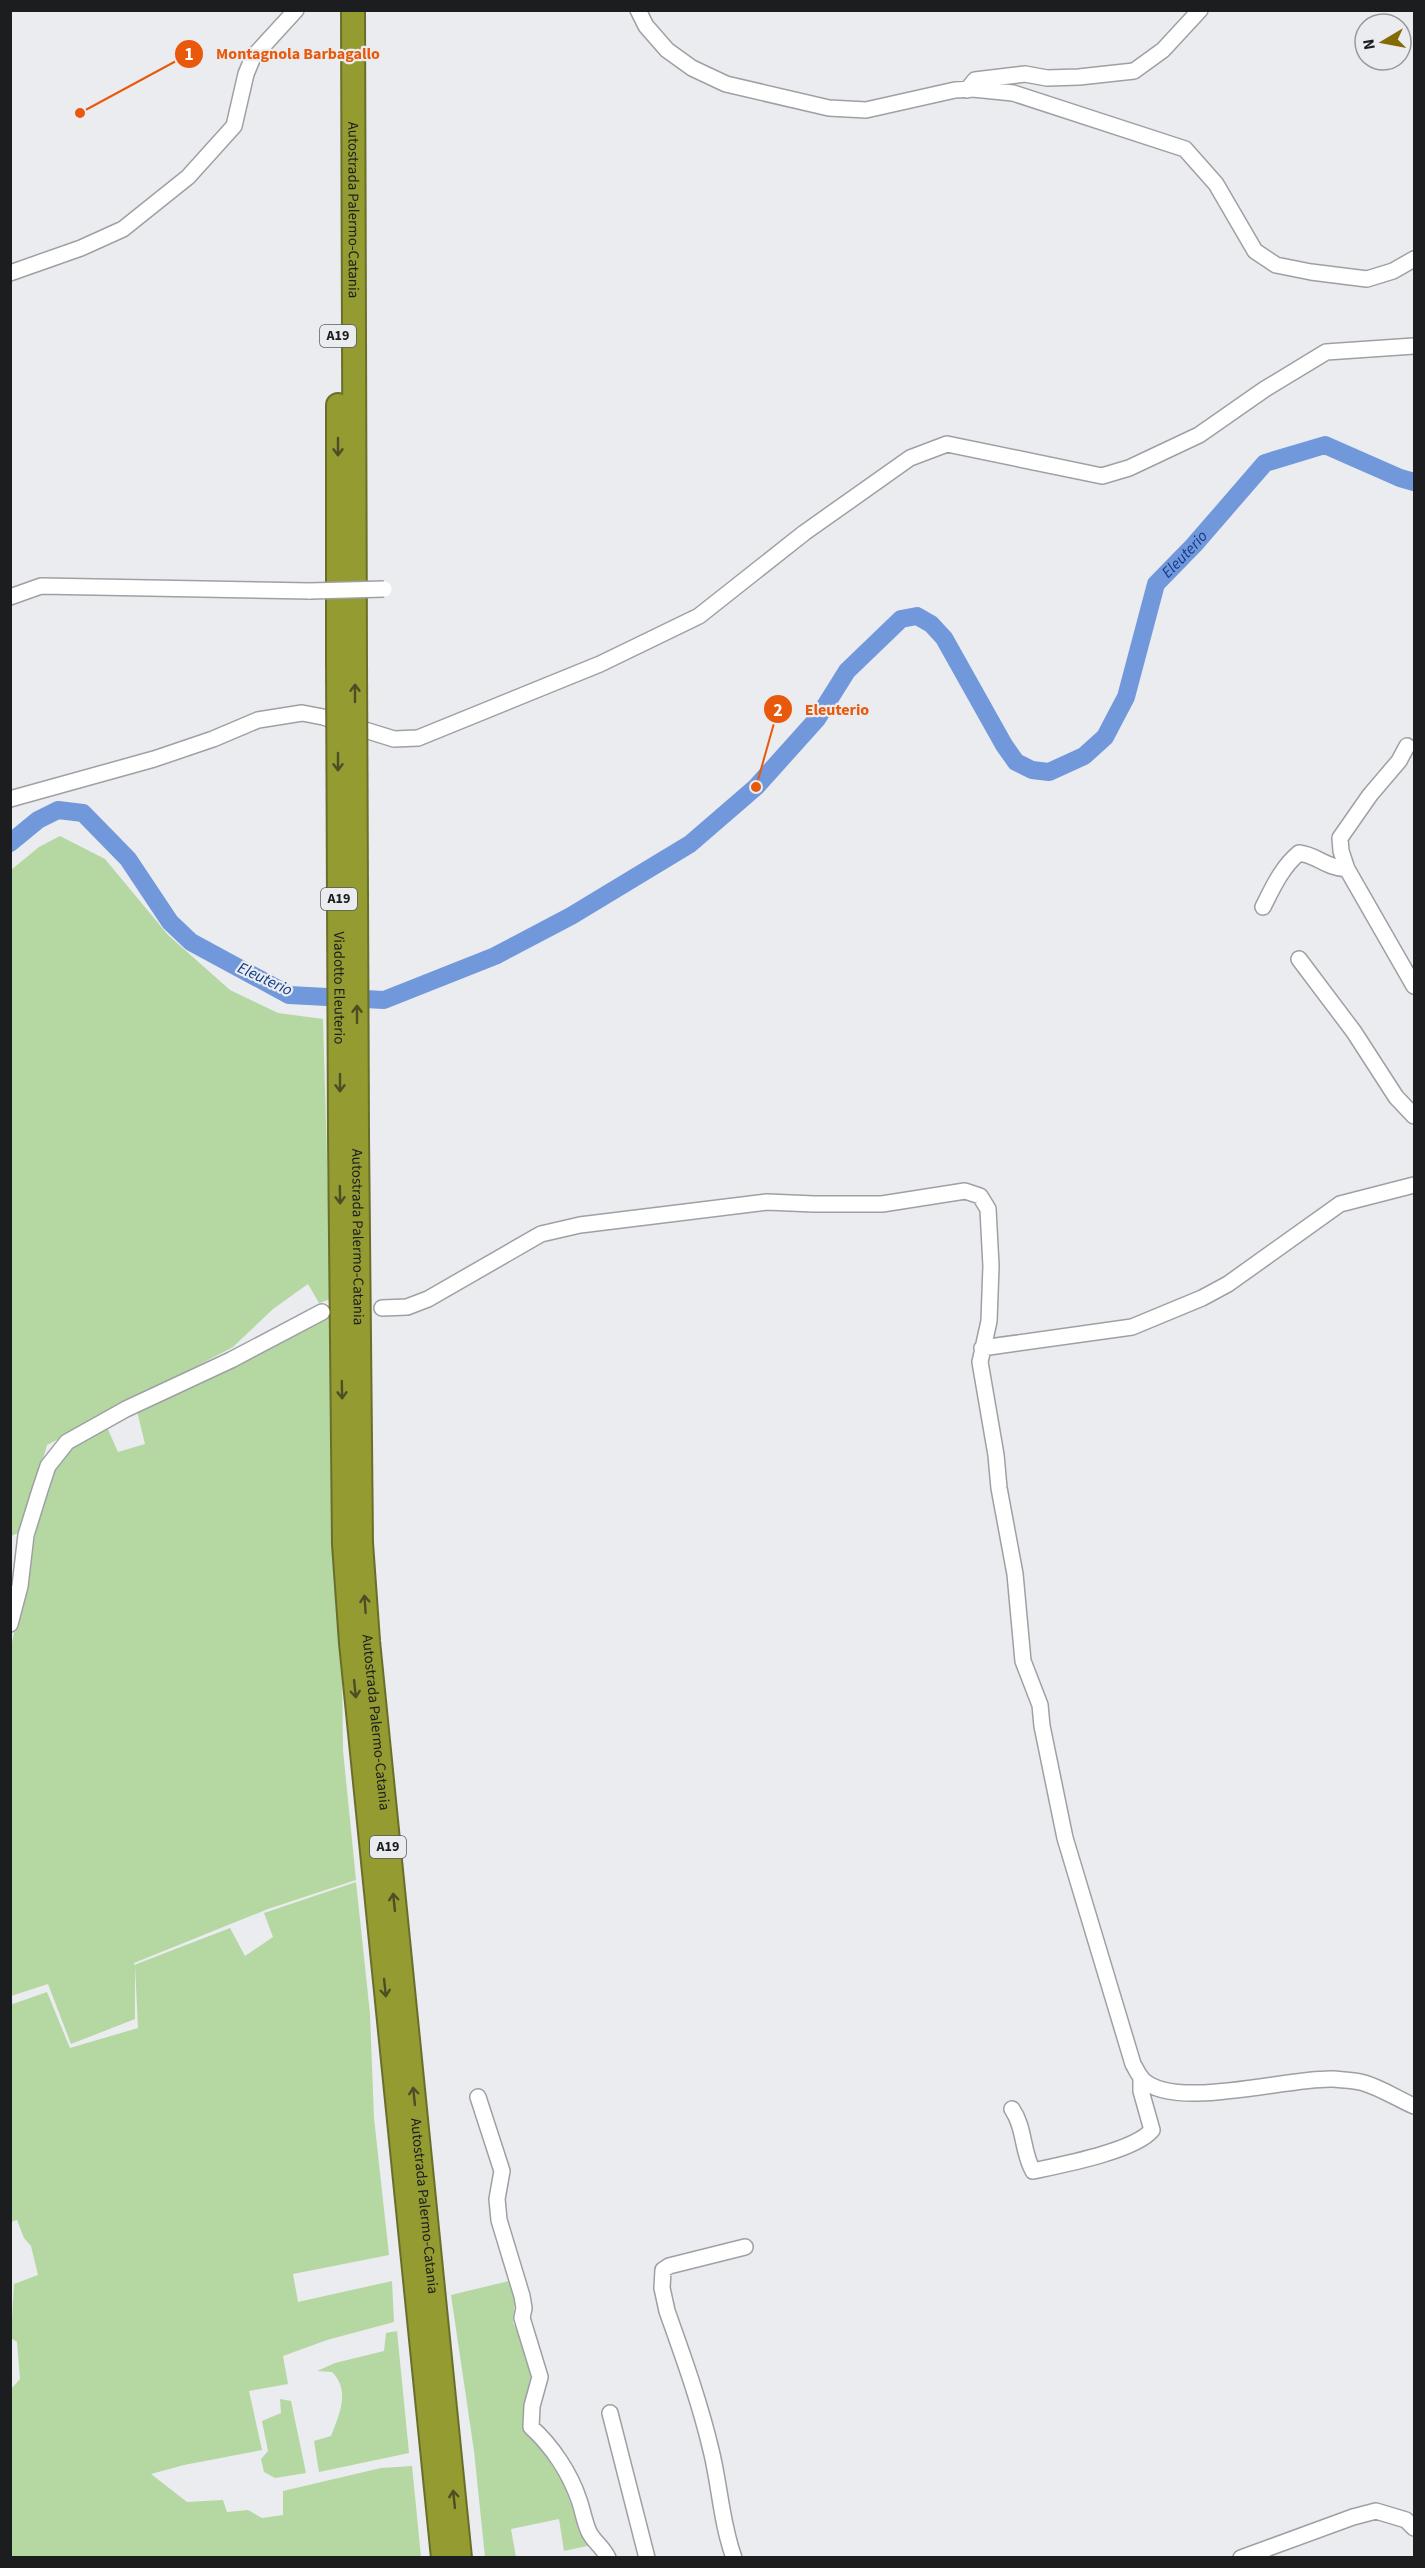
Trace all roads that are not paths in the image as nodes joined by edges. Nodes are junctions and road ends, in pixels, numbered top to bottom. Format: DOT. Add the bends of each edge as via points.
graph roads {
  1 [pos="296,10"];
  2 [pos="338,10"];
  3 [pos="353,10"];
  4 [pos="638,10"];
  5 [pos="1200,10"];
  6 [pos="967,90"];
  7 [pos="1414,260"];
  8 [pos="10,273"];
  9 [pos="1414,346"];
  10 [pos="384,589"];
  11 [pos="10,597"];
  12 [pos="346,661"];
  13 [pos="1407,746"];
  14 [pos="10,799"];
  15 [pos="1347,868"];
  16 [pos="1263,907"];
  17 [pos="1299,959"];
  18 [pos="1414,986"];
  19 [pos="1414,1116"];
  20 [pos="349,1136"];
  21 [pos="1414,1185"];
  22 [pos="382,1308"];
  23 [pos="322,1312"];
  24 [pos="982,1348"];
  25 [pos="10,1624"];
  26 [pos="1141,2077"];
  27 [pos="478,2097"];
  28 [pos="1414,2106"];
  29 [pos="1012,2109"];
  30 [pos="751,2246"];
  31 [pos="610,2413"];
  32 [pos="1414,2528"];
  33 [pos="443,2558"];
  34 [pos="460,2558"];
  35 [pos="608,2558"];
  36 [pos="648,2558"];
  37 [pos="734,2558"];
  38 [pos="1241,2558"];
  1 -- 8 [label="street" via="253,57 234,126 188,177 123,229"];
  2 -- 12 [label="highway, Autostrada Palermo-Catania / A19, one-way"];
  3 -- 12 [label="highway, Autostrada Palermo-Catania / A19"];
  4 -- 6 [label="street" via="667,50 692,68 726,84 829,108 866,110"];
  5 -- 6 [label="street" via="1163,50 1134,71 1079,77 997,77 975,80"];
  6 -- 7 [label="street" via="1013,93 1185,149 1216,184 1255,251 1276,265 1367,279"];
  9 -- 14 [label="street" via="1326,352 1265,388 1199,435 1129,468 1102,476 947,444 910,458 804,533 699,616 600,664 418,738 394,739 302,713 258,720 154,759"];
  10 -- 11 [label="street, bridge" via="42,586"];
  12 -- 20 [label="highway, Viadotto Eleuterio / A19, bridge"];
  13 -- 15 [label="street" via="1340,838"];
  15 -- 16 [label="street" via="1334,868 1299,853 1290,860"];
  15 -- 18 [label="street"];
  17 -- 19 [label="street" via="1354,1032 1396,1097"];
  20 -- 33 [label="highway, Autostrada Palermo-Catania / A19, one-way" via="344,1544"];
  34 -- 20 [label="highway, Autostrada Palermo-Catania / A19, one-way" via="368,1641 361,1543"];
  21 -- 24 [label="street" via="1340,1204 1228,1284 1132,1327"];
  22 -- 24 [label="street" via="407,1307 428,1299 541,1234 564,1228 757,1203 882,1204 965,1191 980,1196 988,1209 990,1313"];
  23 -- 25 [label="street" via="67,1442 48,1466 33,1512"];
  24 -- 26 [label="street" via="980,1362 1015,1574 1023,1661 1040,1705 1065,1838 1123,2033"];
  26 -- 28 [label="street" via="1163,2089 1179,2092 1228,2091 1334,2079 1365,2083"];
  26 -- 29 [label="street" via="1152,2130 1130,2144 1076,2162 1033,2171"];
  27 -- 35 [label="street" via="502,2171 497,2199 499,2220 510,2250 523,2302 522,2318 540,2377 531,2427 564,2469 589,2533"];
  30 -- 37 [label="street" via="669,2266 663,2270 662,2288 711,2448 721,2512"];
  31 -- 36 [label="street"];
  32 -- 38 [label="street" via="1406,2520 1376,2511"];
}
